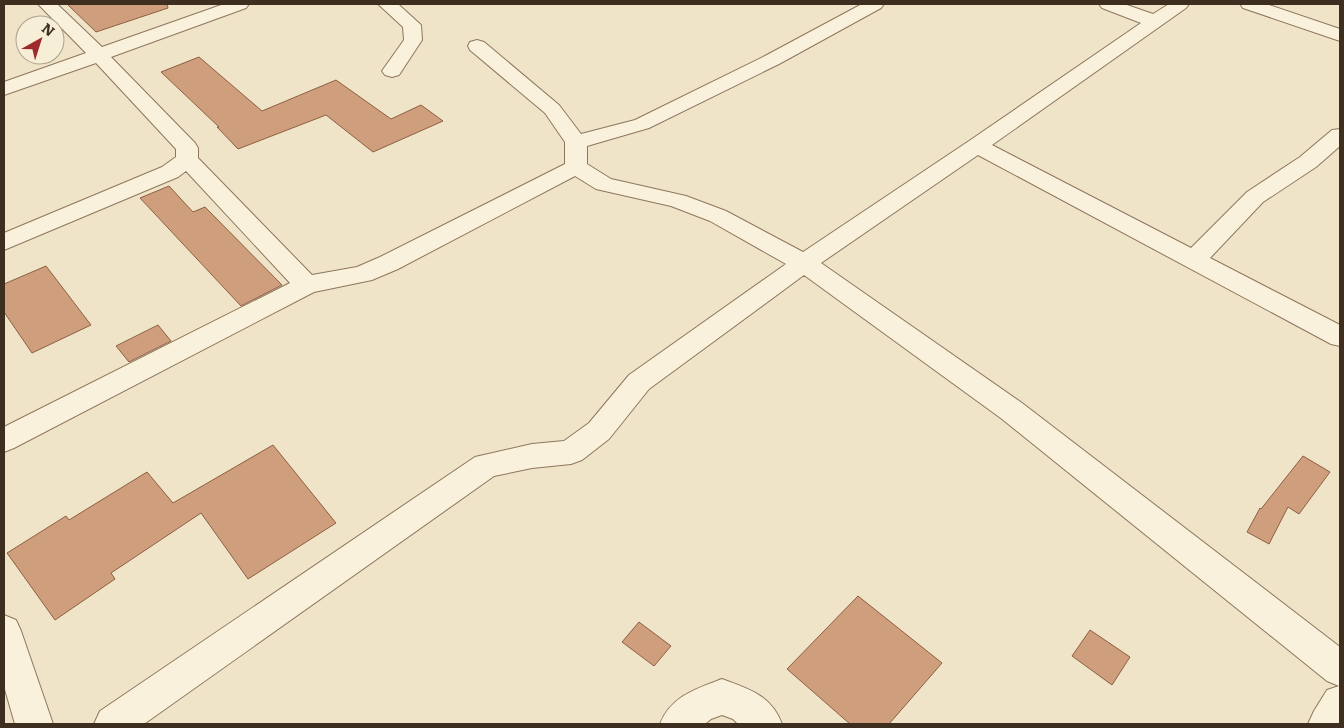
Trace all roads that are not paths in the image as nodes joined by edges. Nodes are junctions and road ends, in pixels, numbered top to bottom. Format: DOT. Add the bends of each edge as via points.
graph roads {
  1 [pos="47,4"];
  2 [pos="240,4"];
  3 [pos="387,4"];
  4 [pos="875,4"];
  5 [pos="1108,4"];
  6 [pos="1180,4"];
  7 [pos="1249,4"];
  8 [pos="1154,21"];
  9 [pos="1340,35"];
  10 [pos="477,46"];
  11 [pos="99,55"];
  12 [pos="392,71"];
  13 [pos="4,90"];
  14 [pos="1340,135"];
  15 [pos="977,146"];
  16 [pos="576,154"];
  17 [pos="186,159"];
  18 [pos="4,242"];
  19 [pos="1193,261"];
  20 [pos="804,263"];
  21 [pos="307,284"];
  22 [pos="1340,337"];
  23 [pos="4,440"];
  24 [pos="4,631"];
  25 [pos="1340,669"];
  26 [pos="1340,703"];
  27 [pos="34,724"];
  28 [pos="113,724"];
  29 [pos="679,724"];
  30 [pos="764,724"];
  31 [pos="1327,724"];
  1 -- 11 [label="street"];
  2 -- 11 [label="street"];
  3 -- 12 [label="street" via="412,25 413,40"];
  4 -- 16 [label="street" via="772,60"];
  5 -- 8 [label="street"];
  6 -- 8 [label="street"];
  7 -- 9 [label="street"];
  8 -- 15 [label="street"];
  10 -- 16 [label="street" via="552,109"];
  11 -- 13 [label="street"];
  11 -- 17 [label="street" via="187,148"];
  14 -- 19 [label="street" via="1308,162 1255,196"];
  15 -- 19 [label="street"];
  15 -- 20 [label="street"];
  16 -- 20 [label="street" via="604,184 678,201 718,216"];
  16 -- 21 [label="street" via="389,263 363,274"];
  17 -- 18 [label="street" via="170,172"];
  17 -- 21 [label="street"];
  19 -- 22 [label="street"];
  20 -- 25 [label="street" via="1012,411"];
  20 -- 28 [label="street" via="639,382 599,431 571,452 486,466"];
  21 -- 23 [label="street"];
  24 -- 27 [label="street"];
  26 -- 31 [label="street"];
  29 -- 30 [label="street" via="698,706 722,697 745,706"];
}
